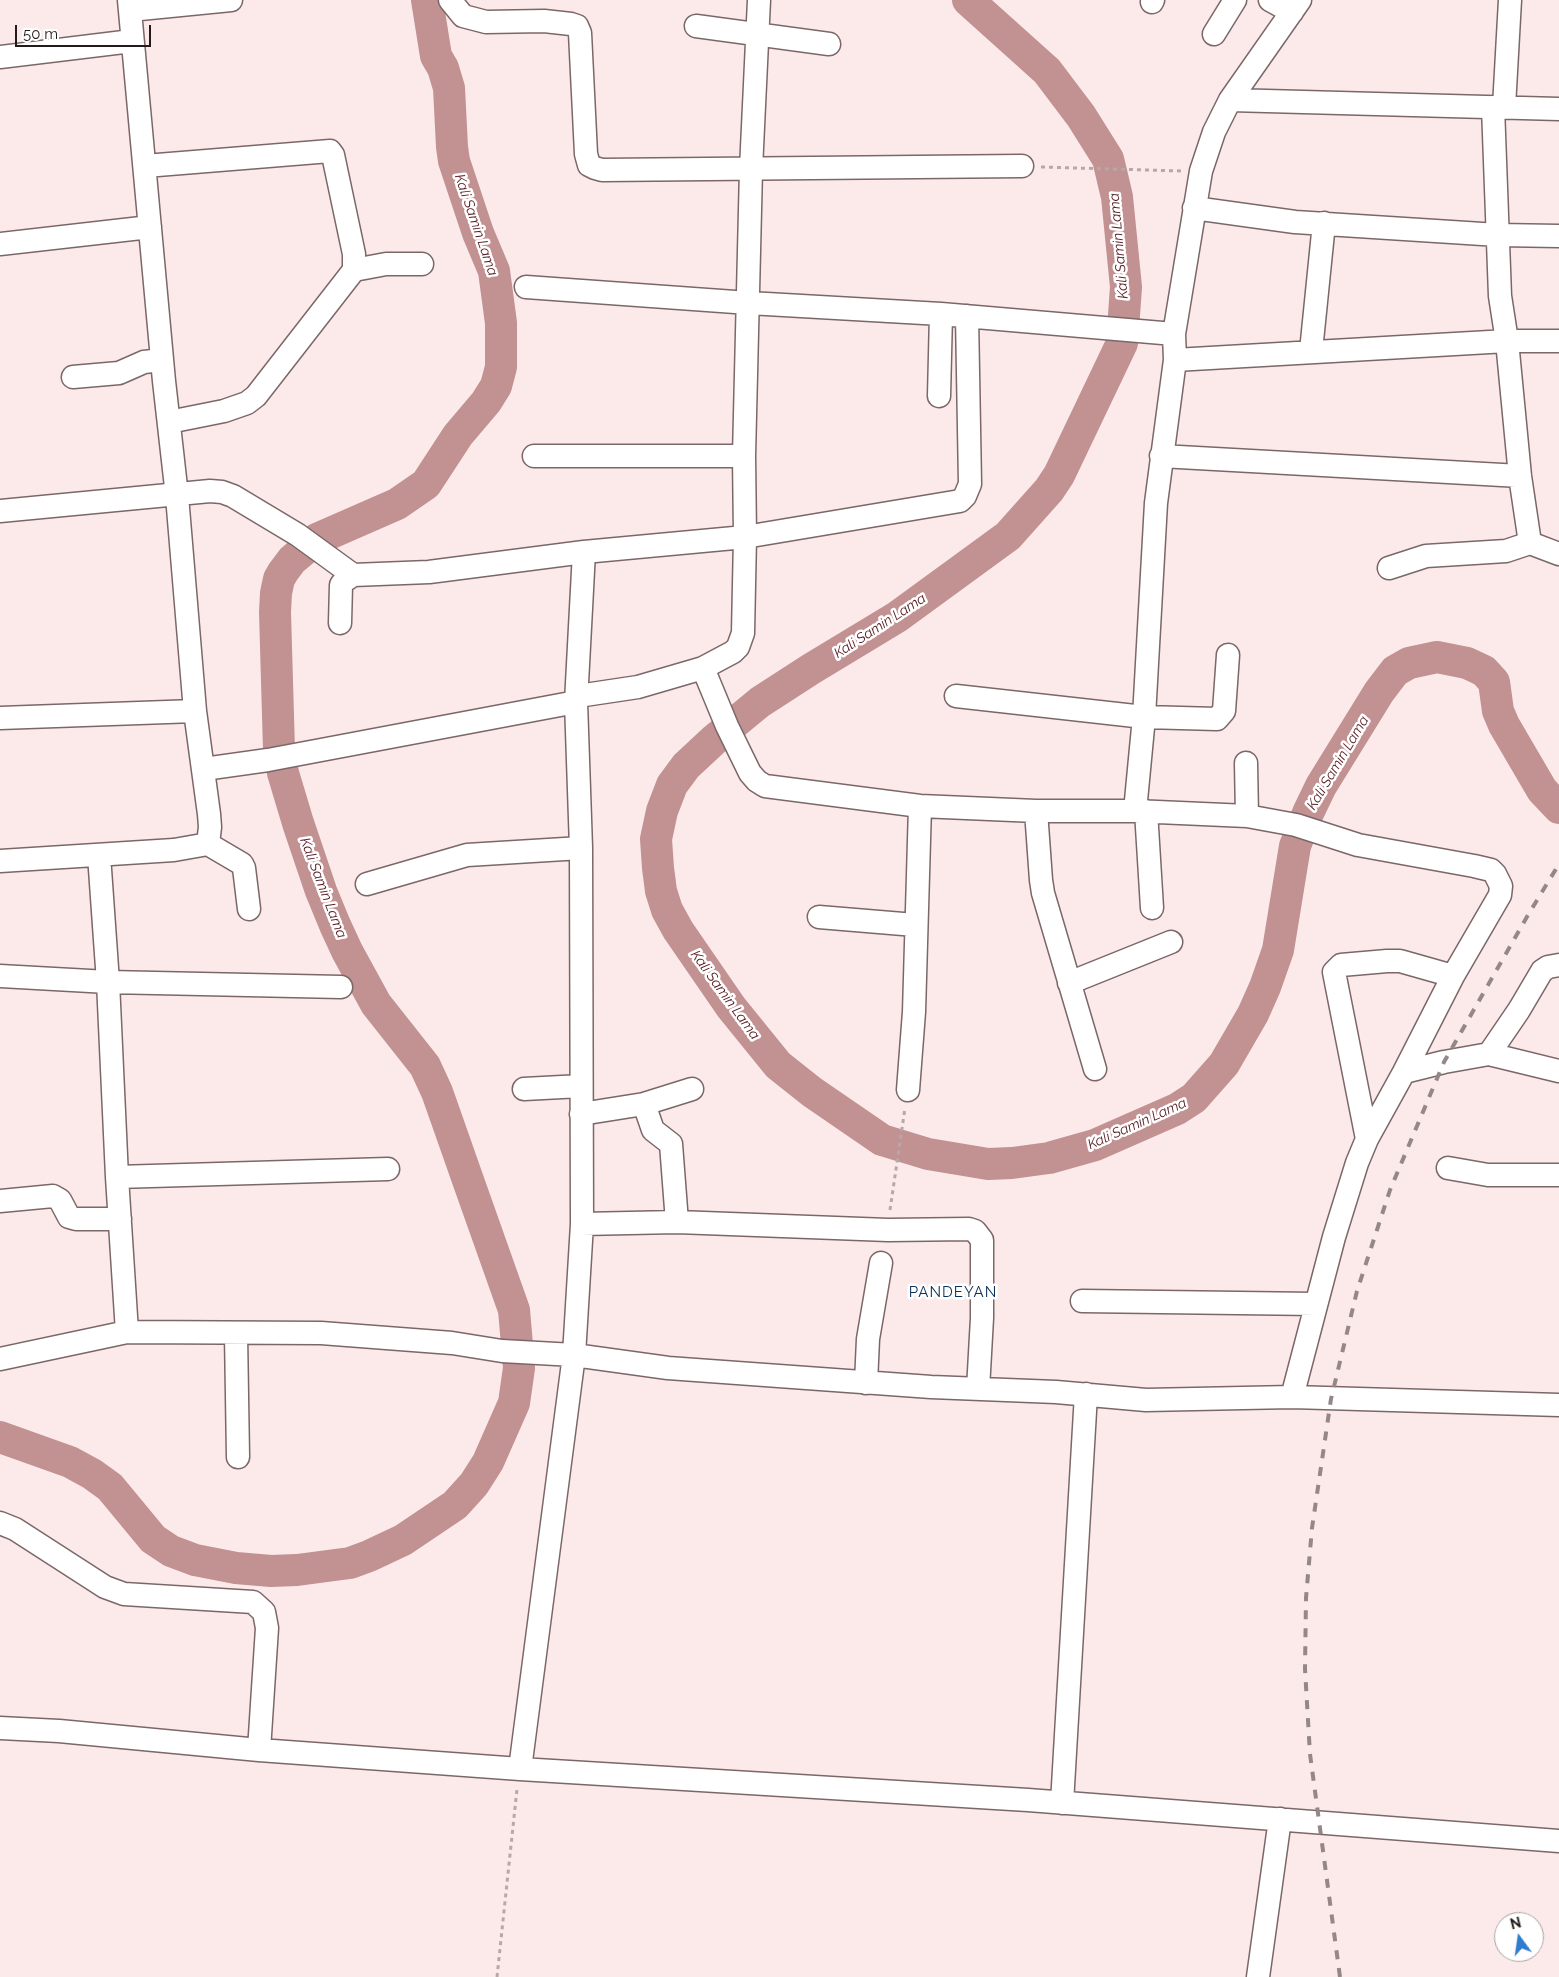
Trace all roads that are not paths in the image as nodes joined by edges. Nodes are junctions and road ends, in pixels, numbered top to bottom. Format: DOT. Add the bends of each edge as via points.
graph roads {
  1 [pos="231,0"];
  2 [pos="450,0"];
  3 [pos="759,0"];
  4 [pos="1235,0"];
  5 [pos="1270,0"];
  6 [pos="1510,0"];
  7 [pos="129,5"];
  8 [pos="1296,6"];
  9 [pos="696,26"];
  10 [pos="1214,34"];
  11 [pos="757,35"];
  12 [pos="132,41"];
  13 [pos="829,44"];
  14 [pos="0,55"];
  15 [pos="1230,100"];
  16 [pos="1499,107"];
  17 [pos="1559,109"];
  18 [pos="145,166"];
  19 [pos="1022,166"];
  20 [pos="751,169"];
  21 [pos="1194,208"];
  22 [pos="1324,223"];
  23 [pos="150,227"];
  24 [pos="1498,236"];
  25 [pos="1559,236"];
  26 [pos="0,244"];
  27 [pos="422,264"];
  28 [pos="354,270"];
  29 [pos="526,287"];
  30 [pos="748,303"];
  31 [pos="941,314"];
  32 [pos="967,316"];
  33 [pos="1174,334"];
  34 [pos="1507,341"];
  35 [pos="1559,341"];
  36 [pos="1311,351"];
  37 [pos="162,360"];
  38 [pos="1175,360"];
  39 [pos="73,377"];
  40 [pos="939,396"];
  41 [pos="169,422"];
  42 [pos="534,456"];
  43 [pos="744,456"];
  44 [pos="1161,456"];
  45 [pos="1520,476"];
  46 [pos="177,496"];
  47 [pos="0,511"];
  48 [pos="745,537"];
  49 [pos="1530,543"];
  50 [pos="584,552"];
  51 [pos="1559,554"];
  52 [pos="1389,568"];
  53 [pos="353,575"];
  54 [pos="340,623"];
  55 [pos="1228,655"];
  56 [pos="702,668"];
  57 [pos="956,696"];
  58 [pos="577,699"];
  59 [pos="195,711"];
  60 [pos="1144,717"];
  61 [pos="0,718"];
  62 [pos="1246,763"];
  63 [pos="204,769"];
  64 [pos="920,806"];
  65 [pos="1036,811"];
  66 [pos="1141,811"];
  67 [pos="1247,816"];
  68 [pos="208,844"];
  69 [pos="581,848"];
  70 [pos="99,855"];
  71 [pos="0,861"];
  72 [pos="368,884"];
  73 [pos="1152,908"];
  74 [pos="249,909"];
  75 [pos="819,917"];
  76 [pos="915,925"];
  77 [pos="1171,942"];
  78 [pos="1559,965"];
  79 [pos="0,976"];
  80 [pos="1453,976"];
  81 [pos="108,982"];
  82 [pos="1070,983"];
  83 [pos="341,987"];
  84 [pos="1489,1054"];
  85 [pos="1094,1069"];
  86 [pos="1559,1071"];
  87 [pos="1404,1072"];
  88 [pos="582,1086"];
  89 [pos="524,1089"];
  90 [pos="692,1089"];
  91 [pos="908,1090"];
  92 [pos="644,1104"];
  93 [pos="581,1114"];
  94 [pos="1367,1139"];
  95 [pos="1448,1168"];
  96 [pos="388,1169"];
  97 [pos="1559,1175"];
  98 [pos="117,1177"];
  99 [pos="0,1202"];
  100 [pos="120,1219"];
  101 [pos="677,1222"];
  102 [pos="582,1224"];
  103 [pos="881,1263"];
  104 [pos="1082,1301"];
  105 [pos="1316,1304"];
  106 [pos="127,1332"];
  107 [pos="236,1334"];
  108 [pos="574,1355"];
  109 [pos="0,1359"];
  110 [pos="866,1383"];
  111 [pos="978,1389"];
  112 [pos="1086,1394"];
  113 [pos="1292,1397"];
  114 [pos="1559,1405"];
  115 [pos="238,1457"];
  116 [pos="0,1524"];
  117 [pos="0,1728"];
  118 [pos="259,1750"];
  119 [pos="520,1769"];
  120 [pos="1062,1803"];
  121 [pos="1280,1819"];
  122 [pos="1559,1840"];
  123 [pos="1258,1977"];
  1 -- 7 [label="street"];
  2 -- 20 [label="street" via="464,16 486,22 544,21 577,26 589,165 602,170"];
  3 -- 11 [label="street"];
  4 -- 10 [label="street"];
  5 -- 8 [label="street"];
  6 -- 16 [label="street"];
  7 -- 12 [label="street"];
  8 -- 15 [label="street"];
  9 -- 11 [label="street"];
  11 -- 13 [label="street"];
  11 -- 20 [label="street"];
  12 -- 14 [label="street"];
  12 -- 18 [label="street"];
  15 -- 16 [label="street"];
  15 -- 21 [label="street" via="1214,132 1201,171"];
  16 -- 17 [label="street"];
  16 -- 24 [label="street"];
  18 -- 23 [label="street"];
  18 -- 28 [label="street" via="330,151 354,254"];
  19 -- 20 [label="street"];
  20 -- 30 [label="street"];
  21 -- 22 [label="street"];
  21 -- 33 [label="street"];
  22 -- 24 [label="street"];
  22 -- 36 [label="street"];
  23 -- 26 [label="street"];
  23 -- 37 [label="street"];
  24 -- 25 [label="street"];
  24 -- 34 [label="street" via="1500,296"];
  27 -- 28 [label="street" via="386,264"];
  28 -- 41 [label="street" via="256,396 224,412"];
  29 -- 30 [label="street"];
  30 -- 31 [label="street"];
  30 -- 43 [label="street"];
  31 -- 32 [label="street"];
  31 -- 40 [label="street"];
  32 -- 33 [label="street"];
  32 -- 48 [label="street" via="970,484 960,501"];
  33 -- 38 [label="street"];
  34 -- 35 [label="street"];
  34 -- 36 [label="street"];
  34 -- 45 [label="street"];
  36 -- 38 [label="street"];
  37 -- 39 [label="street" via="144,362 119,373"];
  37 -- 41 [label="street"];
  38 -- 44 [label="street"];
  41 -- 46 [label="street"];
  42 -- 43 [label="street"];
  43 -- 48 [label="street"];
  44 -- 45 [label="street"];
  44 -- 60 [label="street"];
  45 -- 49 [label="street"];
  46 -- 47 [label="street"];
  46 -- 53 [label="street" via="210,491 233,496 298,535"];
  46 -- 59 [label="street"];
  48 -- 50 [label="street"];
  48 -- 56 [label="street" via="742,640 733,652"];
  49 -- 51 [label="street"];
  49 -- 52 [label="street" via="1506,551 1426,556"];
  50 -- 53 [label="street" via="429,572"];
  50 -- 58 [label="street"];
  53 -- 54 [label="street" via="341,586"];
  55 -- 60 [label="street" via="1224,712 1220,717"];
  56 -- 58 [label="street"];
  56 -- 64 [label="street" via="752,777 765,786"];
  57 -- 60 [label="street"];
  58 -- 63 [label="street" via="268,760"];
  58 -- 69 [label="street"];
  59 -- 61 [label="street"];
  59 -- 63 [label="street"];
  60 -- 66 [label="street"];
  62 -- 67 [label="street"];
  63 -- 68 [label="street" via="210,827"];
  64 -- 65 [label="street"];
  64 -- 76 [label="street"];
  65 -- 66 [label="street"];
  65 -- 82 [label="street" via="1042,886"];
  66 -- 67 [label="street"];
  66 -- 73 [label="street"];
  67 -- 80 [label="street" via="1303,827 1358,845 1491,870 1501,886 1500,895"];
  68 -- 70 [label="street" via="174,850"];
  68 -- 74 [label="street" via="242,864"];
  69 -- 72 [label="street" via="467,855"];
  69 -- 88 [label="street"];
  70 -- 71 [label="street"];
  70 -- 81 [label="street"];
  75 -- 76 [label="street"];
  76 -- 91 [label="street" via="914,1012"];
  77 -- 82 [label="street"];
  78 -- 84 [label="street" via="1542,971"];
  79 -- 81 [label="street"];
  80 -- 87 [label="street"];
  80 -- 94 [label="street" via="1387,960 1341,965 1334,972"];
  81 -- 83 [label="street"];
  81 -- 98 [label="street"];
  82 -- 85 [label="street"];
  84 -- 86 [label="street"];
  84 -- 87 [label="street"];
  87 -- 94 [label="street"];
  88 -- 89 [label="street"];
  88 -- 93 [label="street"];
  90 -- 92 [label="street"];
  92 -- 93 [label="street"];
  92 -- 101 [label="street" via="653,1130 671,1144"];
  93 -- 102 [label="street"];
  94 -- 105 [label="street" via="1347,1191"];
  95 -- 97 [label="street" via="1488,1176"];
  96 -- 98 [label="street"];
  98 -- 100 [label="street"];
  99 -- 100 [label="street" via="53,1196 60,1200 69,1216 76,1219"];
  100 -- 106 [label="street"];
  101 -- 102 [label="street"];
  101 -- 111 [label="street" via="888,1230 969,1229 980,1236 982,1318"];
  102 -- 108 [label="street"];
  103 -- 110 [label="street" via="868,1338"];
  104 -- 105 [label="street"];
  105 -- 113 [label="street"];
  106 -- 107 [label="street"];
  106 -- 109 [label="street"];
  107 -- 108 [label="street" via="321,1333"];
  107 -- 115 [label="street"];
  108 -- 110 [label="street" via="668,1368"];
  108 -- 119 [label="street"];
  110 -- 111 [label="street"];
  111 -- 112 [label="street"];
  112 -- 113 [label="street" via="1146,1400"];
  112 -- 120 [label="street"];
  113 -- 114 [label="street"];
  116 -- 118 [label="street" via="15,1530 105,1587 124,1594 253,1602 264,1612 267,1628"];
  117 -- 118 [label="street"];
  118 -- 119 [label="street"];
  119 -- 120 [label="street"];
  120 -- 121 [label="street"];
  121 -- 122 [label="street"];
  121 -- 123 [label="street"];
}
